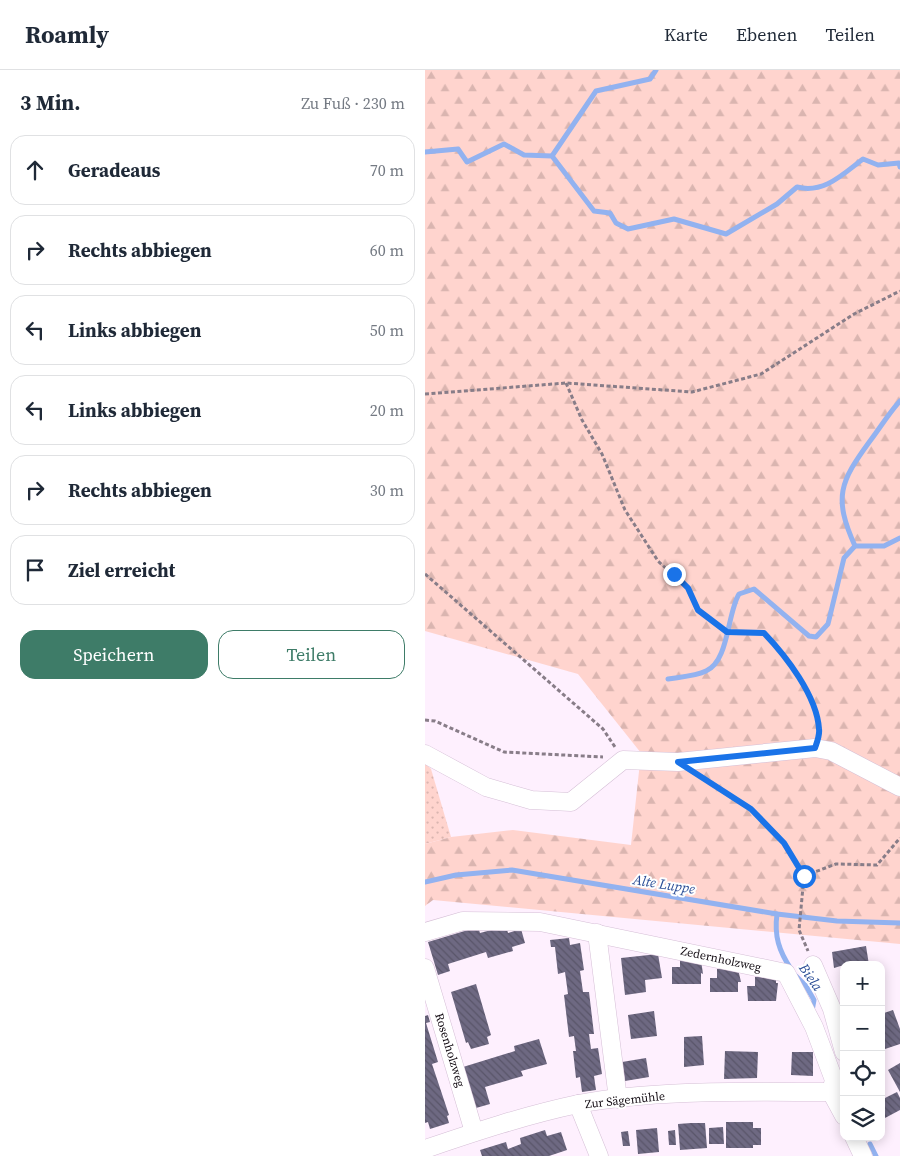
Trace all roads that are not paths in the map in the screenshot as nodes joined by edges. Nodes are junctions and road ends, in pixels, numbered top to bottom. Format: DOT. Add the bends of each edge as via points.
graph roads {
  1 [pos="425,754"];
  2 [pos="900,787"];
  3 [pos="425,932"];
  4 [pos="597,932"];
  5 [pos="813,965"];
  6 [pos="425,968"];
  7 [pos="844,1051"];
  8 [pos="838,1092"];
  9 [pos="618,1099"];
  10 [pos="578,1104"];
  11 [pos="474,1132"];
  12 [pos="856,1141"];
  13 [pos="425,1149"];
  14 [pos="599,1156"];
  15 [pos="863,1156"];
  1 -- 2 [label="street" via="486,787 531,800 571,802 623,760 678,762 815,748 831,751"];
  3 -- 4 [label="street, Zedernholzweg" via="463,921 540,922"];
  4 -- 8 [label="street, Zedernholzweg" via="786,973 814,1027"];
  4 -- 9 [label="street"];
  5 -- 7 [label="street" via="832,1009"];
  6 -- 11 [label="street, Rosenholzweg"];
  8 -- 9 [label="street, Zur Sägemühle" via="685,1094"];
  9 -- 10 [label="street, Zur Sägemühle"];
  10 -- 11 [label="street, Zur Sägemühle"];
  10 -- 14 [label="street"];
  11 -- 13 [label="street, Zur Sägemühle"];
  12 -- 15 [label="street"];
}
